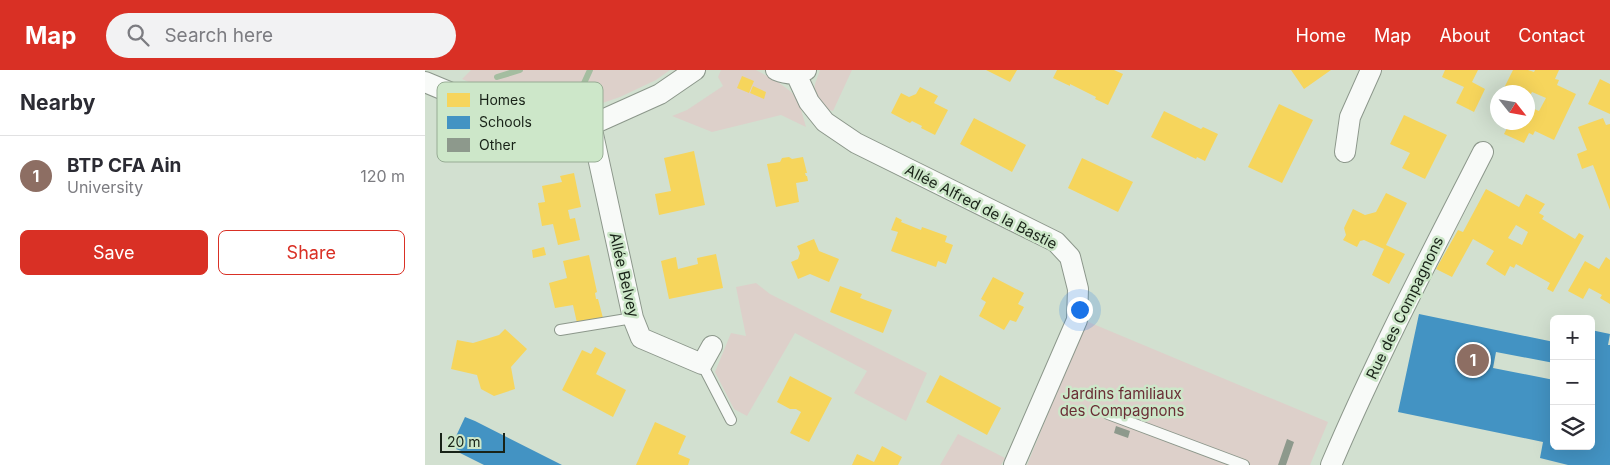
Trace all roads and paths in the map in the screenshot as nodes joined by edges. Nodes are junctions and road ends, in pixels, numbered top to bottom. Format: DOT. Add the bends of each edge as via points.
graph roads {
  1 [pos="695,70"];
  2 [pos="776,70"];
  3 [pos="1371,70"];
  4 [pos="801,72"];
  5 [pos="425,82"];
  6 [pos="437,87"];
  7 [pos="603,120"];
  8 [pos="1345,152"];
  9 [pos="1483,152"];
  10 [pos="599,162"];
  11 [pos="633,318"];
  12 [pos="559,330"];
  13 [pos="712,346"];
  14 [pos="702,364"];
  15 [pos="1108,414"];
  16 [pos="731,420"];
  17 [pos="1015,465"];
  18 [pos="1244,465"];
  19 [pos="1331,465"];
  1 -- 7 [label="street" via="660,94"];
  2 -- 4 [label="street" via="786,74"];
  3 -- 8 [label="street" via="1350,117"];
  4 -- 17 [label="street, Allée Alfred de la Bastie" via="809,102 833,128 1056,242 1070,257 1078,288 1077,320"];
  5 -- 6 [label="street"];
  9 -- 19 [label="street, Rue des Compagnons" via="1398,320"];
  10 -- 11 [label="street, Allée Belvey"];
  11 -- 12 [label="lane"];
  11 -- 14 [label="street, Allée Belvey" via="641,338"];
  13 -- 14 [label="street"];
  14 -- 16 [label="lane"];
  15 -- 18 [label="lane"];
}
